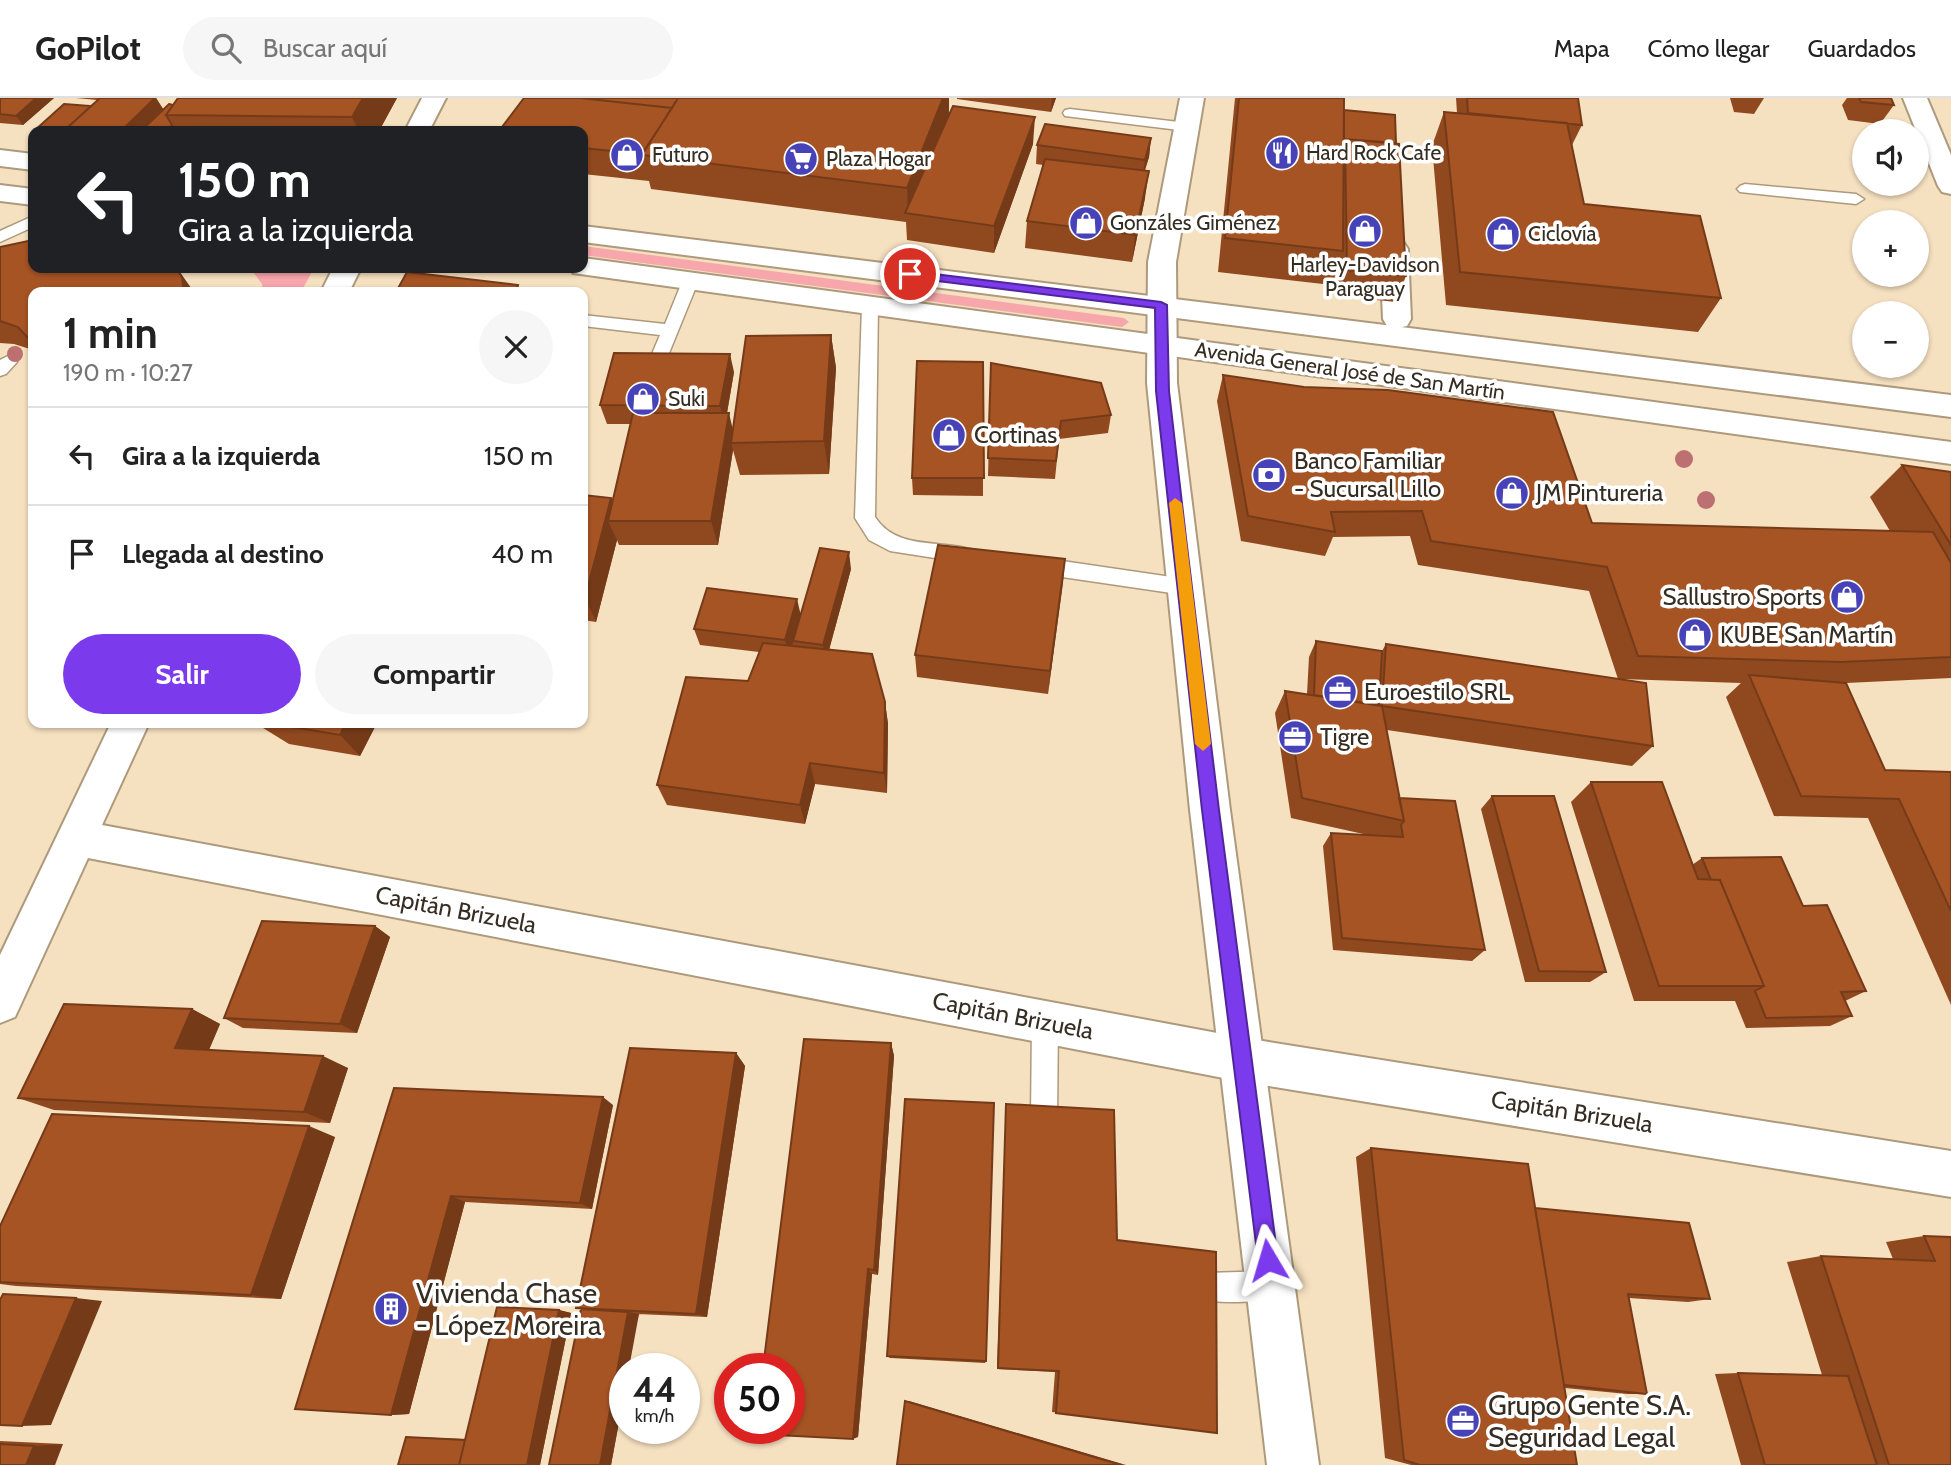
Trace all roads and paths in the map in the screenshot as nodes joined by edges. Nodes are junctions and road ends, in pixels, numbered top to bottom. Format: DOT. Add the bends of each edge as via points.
graph roads {
  1 [pos="433,98"];
  2 [pos="1088,98"];
  3 [pos="1192,98"];
  4 [pos="1915,98"];
  5 [pos="419,126"];
  6 [pos="1187,127"];
  7 [pos="0,158"];
  8 [pos="28,161"];
  9 [pos="1951,186"];
  10 [pos="1745,189"];
  11 [pos="0,192"];
  12 [pos="28,196"];
  13 [pos="1856,199"];
  14 [pos="28,223"];
  15 [pos="1393,225"];
  16 [pos="588,235"];
  17 [pos="0,237"];
  18 [pos="588,268"];
  19 [pos="690,282"];
  20 [pos="1161,305"];
  21 [pos="870,306"];
  22 [pos="1397,319"];
  23 [pos="588,322"];
  24 [pos="670,330"];
  25 [pos="1161,345"];
  26 [pos="661,354"];
  27 [pos="1951,406"];
  28 [pos="1951,453"];
  29 [pos="991,559"];
  30 [pos="1018,563"];
  31 [pos="1185,587"];
  32 [pos="128,728"];
  33 [pos="78,838"];
  34 [pos="0,1002"];
  35 [pos="1045,1023"];
  36 [pos="1244,1060"];
  37 [pos="1044,1118"];
  38 [pos="1951,1174"];
  39 [pos="1271,1285"];
  40 [pos="1206,1287"];
  41 [pos="1293,1465"];
  1 -- 5 [label="main road"];
  2 -- 6 [label="lane" via="1077,117"];
  3 -- 6 [label="main road"];
  4 -- 9 [label="main road"];
  6 -- 20 [label="main road" via="1163,257"];
  7 -- 8 [label="main road"];
  10 -- 13 [label="lane"];
  11 -- 12 [label="main road"];
  14 -- 17 [label="lane"];
  15 -- 22 [label="main road"];
  16 -- 20 [label="main road, Avenida General José de San Martín"];
  18 -- 19 [label="main road, Avenida General José de San Martín"];
  19 -- 21 [label="main road, Avenida General José de San Martín"];
  19 -- 24 [label="lane"];
  20 -- 25 [label="main road"];
  20 -- 27 [label="main road, Avenida General José de San Martín"];
  21 -- 25 [label="main road, Avenida General José de San Martín"];
  21 -- 29 [label="lane" via="865,518 876,535 897,546"];
  23 -- 24 [label="lane"];
  24 -- 26 [label="lane"];
  25 -- 28 [label="main road, Avenida General José de San Martín"];
  25 -- 31 [label="main road"];
  30 -- 31 [label="lane"];
  31 -- 36 [label="main road"];
  32 -- 33 [label="main road"];
  33 -- 34 [label="main road"];
  33 -- 35 [label="main road, Capitán Brizuela"];
  35 -- 36 [label="main road, Capitán Brizuela"];
  35 -- 37 [label="lane"];
  36 -- 38 [label="main road, Capitán Brizuela"];
  36 -- 39 [label="main road"];
  39 -- 40 [label="lane"];
  39 -- 41 [label="main road"];
}
